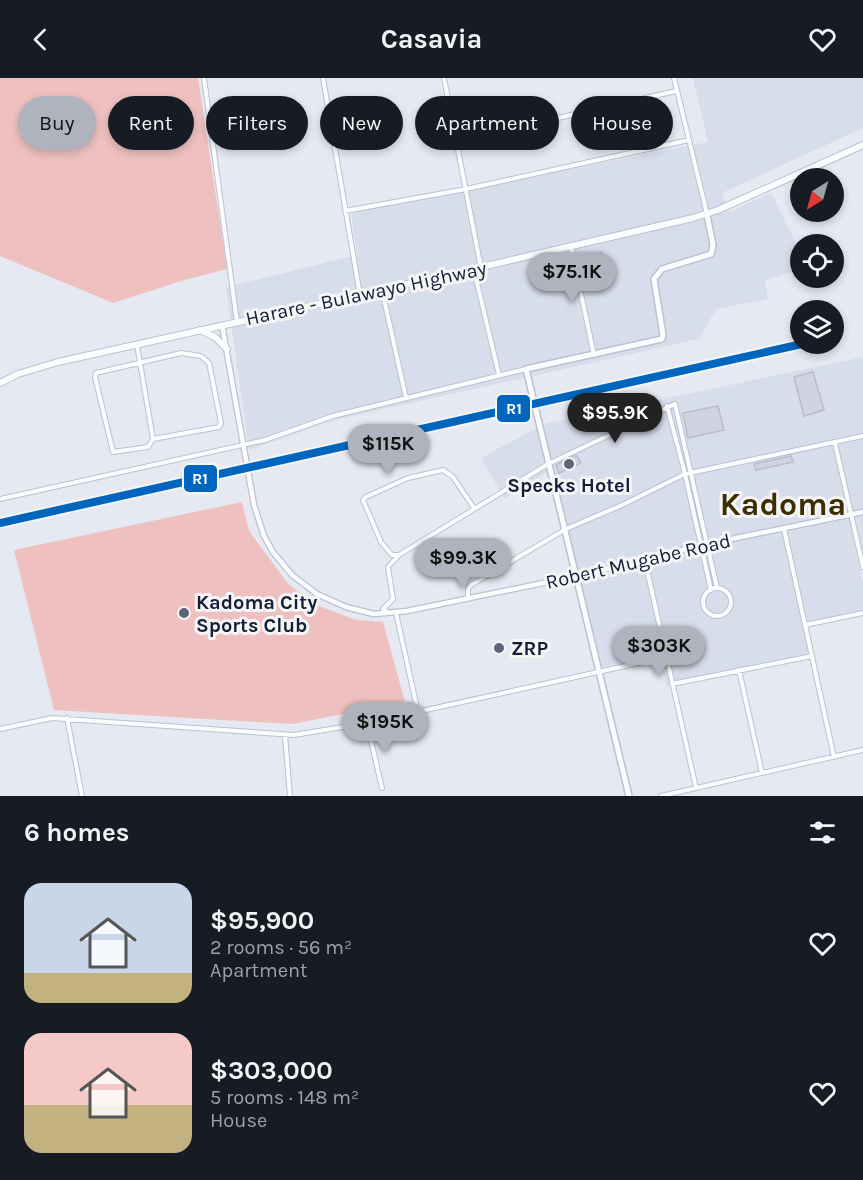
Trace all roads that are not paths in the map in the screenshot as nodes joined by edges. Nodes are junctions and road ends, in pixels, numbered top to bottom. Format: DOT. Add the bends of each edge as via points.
graph roads {
  1 [pos="204,78"];
  2 [pos="323,78"];
  3 [pos="444,78"];
  4 [pos="674,78"];
  5 [pos="676,91"];
  6 [pos="448,96"];
  7 [pos="559,118"];
  8 [pos="689,141"];
  9 [pos="863,145"];
  10 [pos="460,150"];
  11 [pos="466,189"];
  12 [pos="345,211"];
  13 [pos="707,215"];
  14 [pos="571,247"];
  15 [pos="477,269"];
  16 [pos="382,290"];
  17 [pos="360,295"];
  18 [pos="237,322"];
  19 [pos="222,325"];
  20 [pos="199,330"];
  21 [pos="137,344"];
  22 [pos="227,349"];
  23 [pos="594,355"];
  24 [pos="141,362"];
  25 [pos="526,369"];
  26 [pos="499,375"];
  27 [pos="0,383"];
  28 [pos="406,398"];
  29 [pos="667,406"];
  30 [pos="863,436"];
  31 [pos="153,439"];
  32 [pos="835,443"];
  33 [pos="244,444"];
  34 [pos="548,464"];
  35 [pos="691,472"];
  36 [pos="685,474"];
  37 [pos="0,499"];
  38 [pos="474,508"];
  39 [pos="863,512"];
  40 [pos="852,515"];
  41 [pos="566,529"];
  42 [pos="784,529"];
  43 [pos="707,544"];
  44 [pos="700,546"];
  45 [pos="399,555"];
  46 [pos="645,561"];
  47 [pos="863,567"];
  48 [pos="577,576"];
  49 [pos="717,588"];
  50 [pos="711,590"];
  51 [pos="468,599"];
  52 [pos="388,613"];
  53 [pos="396,613"];
  54 [pos="863,613"];
  55 [pos="805,625"];
  56 [pos="812,656"];
  57 [pos="666,657"];
  58 [pos="739,670"];
  59 [pos="599,672"];
  60 [pos="672,684"];
  61 [pos="418,712"];
  62 [pos="67,718"];
  63 [pos="367,723"];
  64 [pos="0,729"];
  65 [pos="285,735"];
  66 [pos="863,750"];
  67 [pos="834,757"];
  68 [pos="762,773"];
  69 [pos="382,788"];
  70 [pos="696,788"];
  71 [pos="82,796"];
  72 [pos="290,796"];
  73 [pos="629,796"];
  74 [pos="661,796"];
  1 -- 18 [label="street"];
  2 -- 12 [label="street"];
  3 -- 6 [label="street"];
  4 -- 5 [label="street"];
  5 -- 7 [label="street"];
  5 -- 8 [label="street"];
  8 -- 11 [label="street"];
  8 -- 13 [label="street"];
  9 -- 13 [label="highway, Harare - Bulawayo Highway"];
  10 -- 11 [label="street"];
  11 -- 12 [label="street"];
  11 -- 15 [label="street"];
  12 -- 17 [label="street"];
  13 -- 14 [label="highway, Harare - Bulawayo Highway"];
  13 -- 23 [label="main road" via="711,254 662,269 654,279 662,339"];
  14 -- 15 [label="highway, Harare - Bulawayo Highway"];
  14 -- 23 [label="street"];
  15 -- 16 [label="highway, Harare - Bulawayo Highway"];
  15 -- 26 [label="street"];
  16 -- 17 [label="highway, Harare - Bulawayo Highway"];
  16 -- 28 [label="street"];
  17 -- 18 [label="highway, Harare - Bulawayo Highway"];
  18 -- 19 [label="highway, Harare - Bulawayo Highway"];
  19 -- 20 [label="highway, Harare - Bulawayo Highway"];
  19 -- 22 [label="street, Robert Mugabe Road"];
  20 -- 21 [label="highway, Harare - Bulawayo Highway"];
  20 -- 22 [label="highway" via="215,337"];
  21 -- 24 [label="street"];
  21 -- 27 [label="highway, Harare - Bulawayo Highway" via="37,367"];
  22 -- 33 [label="street, Robert Mugabe Road"];
  23 -- 25 [label="main road"];
  24 -- 31 [label="street"];
  24 -- 31 [label="street" via="96,373 95,378 113,452 148,447"];
  24 -- 31 [label="street" via="181,353 201,356 209,363 222,418 219,427"];
  25 -- 26 [label="street"];
  25 -- 34 [label="main road"];
  26 -- 28 [label="street"];
  28 -- 33 [label="street"];
  29 -- 34 [label="street"];
  29 -- 35 [label="street" via="675,404"];
  29 -- 36 [label="street"];
  30 -- 32 [label="street"];
  32 -- 35 [label="street"];
  32 -- 40 [label="street"];
  33 -- 37 [label="street"];
  33 -- 52 [label="street, Robert Mugabe Road" via="258,518 283,564 305,586 330,601 361,612"];
  34 -- 38 [label="street"];
  34 -- 41 [label="main road"];
  35 -- 36 [label="street"];
  35 -- 43 [label="street"];
  36 -- 41 [label="street"];
  36 -- 44 [label="street"];
  38 -- 45 [label="street"];
  38 -- 45 [label="street" via="453,477 443,471 408,478 366,497 364,506 381,542 392,555"];
  39 -- 40 [label="street, Robert Mugabe Road"];
  40 -- 42 [label="street, Robert Mugabe Road"];
  40 -- 47 [label="street"];
  41 -- 48 [label="main road"];
  41 -- 51 [label="street" via="471,585"];
  42 -- 43 [label="street, Robert Mugabe Road"];
  42 -- 55 [label="street"];
  43 -- 44 [label="street, Robert Mugabe Road"];
  43 -- 49 [label="street"];
  44 -- 46 [label="street, Robert Mugabe Road"];
  44 -- 50 [label="street"];
  45 -- 52 [label="street" via="388,567 393,598 383,609"];
  46 -- 48 [label="street, Robert Mugabe Road"];
  46 -- 57 [label="street"];
  48 -- 51 [label="street, Robert Mugabe Road"];
  48 -- 59 [label="main road"];
  49 -- 50 [label="street"];
  49 -- 50 [label="street" via="727,593 730,603 726,612 717,616 707,612 703,603"];
  51 -- 53 [label="street, Robert Mugabe Road"];
  52 -- 53 [label="street, Robert Mugabe Road"];
  53 -- 61 [label="street"];
  54 -- 55 [label="street"];
  55 -- 56 [label="street"];
  56 -- 58 [label="street"];
  56 -- 67 [label="street"];
  57 -- 59 [label="street"];
  57 -- 60 [label="street"];
  58 -- 60 [label="street"];
  58 -- 68 [label="street"];
  59 -- 61 [label="street"];
  59 -- 73 [label="main road"];
  60 -- 70 [label="street"];
  61 -- 63 [label="street"];
  62 -- 64 [label="street" via="40,719"];
  62 -- 65 [label="street"];
  62 -- 71 [label="street"];
  63 -- 65 [label="street"];
  63 -- 69 [label="street"];
  65 -- 72 [label="street"];
  66 -- 67 [label="street"];
  67 -- 68 [label="street"];
  68 -- 70 [label="street"];
  70 -- 74 [label="street"];
}
